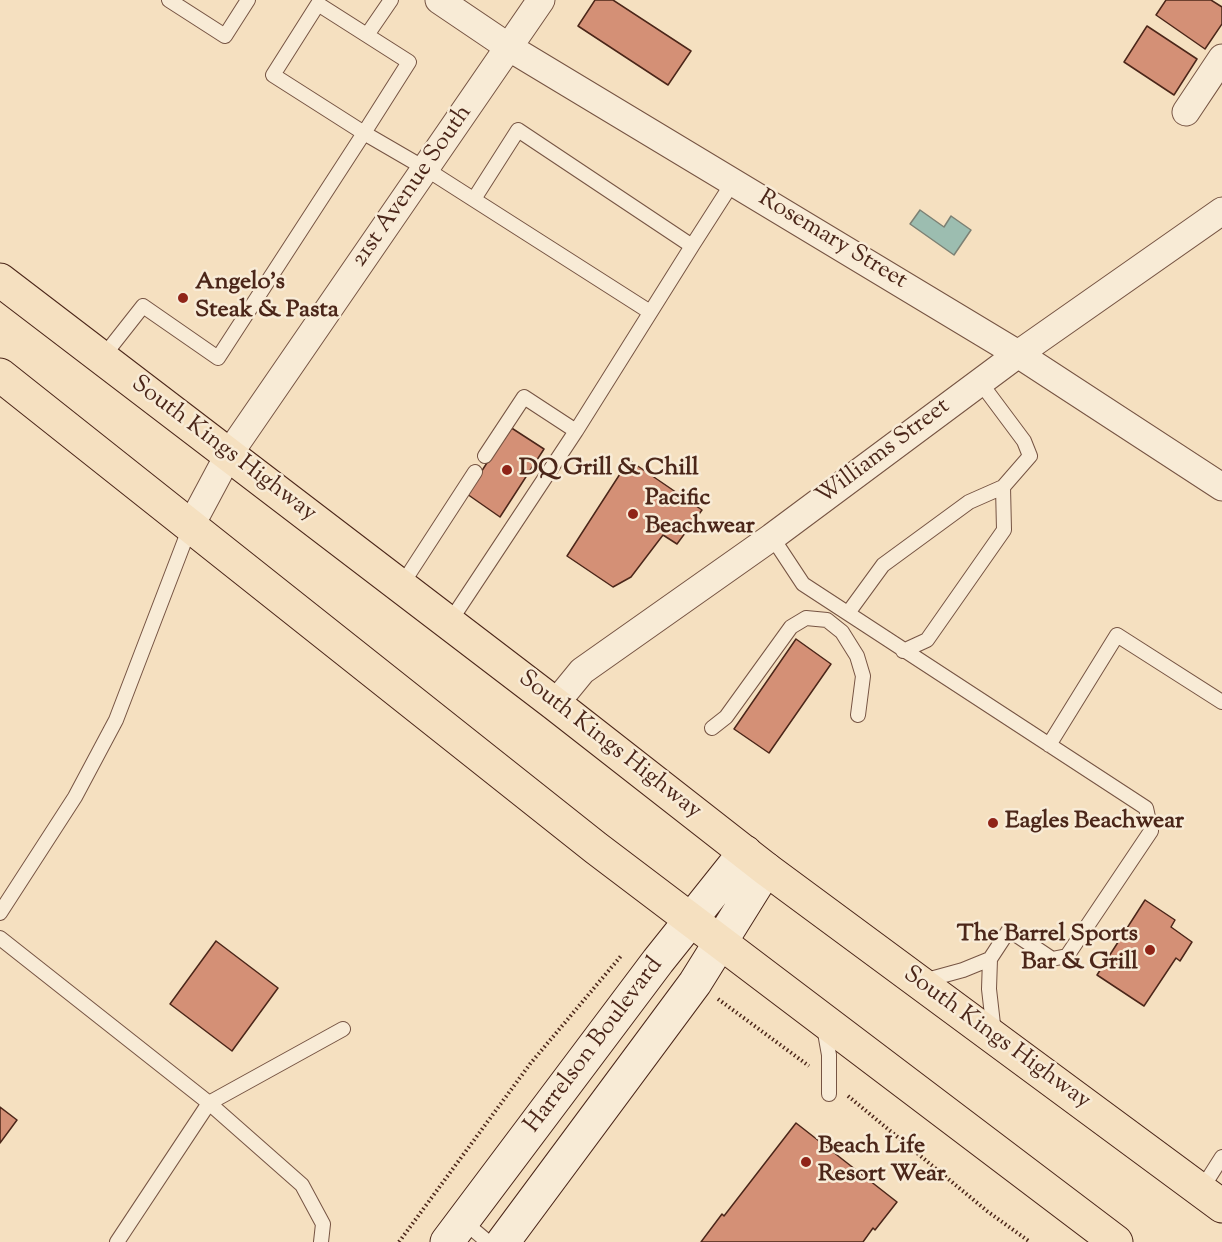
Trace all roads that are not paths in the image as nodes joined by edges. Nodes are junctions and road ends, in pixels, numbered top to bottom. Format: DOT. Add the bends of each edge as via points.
graph roads {
  1 [pos="169,0"];
  2 [pos="248,0"];
  3 [pos="391,0"];
  4 [pos="439,0"];
  5 [pos="541,0"];
  6 [pos="367,35"];
  7 [pos="510,48"];
  8 [pos="1222,58"];
  9 [pos="1186,112"];
  10 [pos="364,133"];
  11 [pos="426,169"];
  12 [pos="733,182"];
  13 [pos="474,199"];
  14 [pos="1222,211"];
  15 [pos="692,246"];
  16 [pos="0,280"];
  17 [pos="650,312"];
  18 [pos="1018,354"];
  19 [pos="102,358"];
  20 [pos="0,375"];
  21 [pos="980,382"];
  22 [pos="576,431"];
  23 [pos="229,454"];
  24 [pos="485,456"];
  25 [pos="475,472"];
  26 [pos="1003,486"];
  27 [pos="1222,487"];
  28 [pos="190,527"];
  29 [pos="772,537"];
  30 [pos="401,586"];
  31 [pos="848,613"];
  32 [pos="449,622"];
  33 [pos="903,651"];
  34 [pos="1222,702"];
  35 [pos="555,704"];
  36 [pos="858,715"];
  37 [pos="712,728"];
  38 [pos="1049,745"];
  39 [pos="755,861"];
  40 [pos="0,913"];
  41 [pos="691,919"];
  42 [pos="0,938"];
  43 [pos="721,942"];
  44 [pos="990,959"];
  45 [pos="918,982"];
  46 [pos="821,1019"];
  47 [pos="343,1029"];
  48 [pos="995,1038"];
  49 [pos="829,1094"];
  50 [pos="210,1103"];
  51 [pos="1222,1157"];
  52 [pos="1212,1198"];
  53 [pos="455,1232"];
  54 [pos="117,1242"];
  55 [pos="321,1242"];
  56 [pos="488,1242"];
  57 [pos="503,1242"];
  58 [pos="1116,1242"];
  1 -- 2 [label="lane" via="225,36"];
  3 -- 6 [label="lane"];
  4 -- 7 [label="street, Rosemary Street"];
  5 -- 7 [label="street, 21st Avenue South"];
  6 -- 10 [label="lane" via="409,62"];
  6 -- 10 [label="lane" via="318,4 273,75"];
  7 -- 11 [label="street, 21st Avenue South"];
  7 -- 12 [label="street, Rosemary Street"];
  8 -- 9 [label="street"];
  10 -- 11 [label="lane"];
  10 -- 19 [label="lane" via="218,358 143,306"];
  11 -- 13 [label="lane"];
  11 -- 23 [label="street, 21st Avenue South"];
  12 -- 15 [label="lane"];
  12 -- 18 [label="street, Rosemary Street"];
  13 -- 15 [label="lane" via="519,130"];
  13 -- 17 [label="lane"];
  14 -- 18 [label="street, Williams Street"];
  15 -- 17 [label="lane"];
  16 -- 19 [label="main road, South Kings Highway"];
  17 -- 22 [label="lane"];
  18 -- 21 [label="street, Williams Street"];
  18 -- 27 [label="street, Rosemary Street"];
  19 -- 23 [label="main road, South Kings Highway"];
  20 -- 28 [label="main road"];
  21 -- 26 [label="lane" via="1024,441 1030,456"];
  21 -- 29 [label="street, Williams Street"];
  22 -- 24 [label="lane" via="524,397"];
  22 -- 32 [label="lane"];
  23 -- 28 [label="street, 21st Avenue South"];
  23 -- 30 [label="main road, South Kings Highway"];
  25 -- 30 [label="lane"];
  26 -- 31 [label="lane" via="969,502 883,565"];
  26 -- 33 [label="lane" via="1004,530 927,640"];
  28 -- 40 [label="lane" via="116,720 75,797"];
  28 -- 41 [label="main road"];
  29 -- 31 [label="lane" via="803,584"];
  29 -- 35 [label="street, Williams Street" via="582,671"];
  30 -- 32 [label="main road, South Kings Highway"];
  31 -- 33 [label="lane"];
  32 -- 35 [label="main road, South Kings Highway"];
  33 -- 38 [label="lane"];
  34 -- 38 [label="lane" via="1117,635"];
  35 -- 39 [label="main road, South Kings Highway"];
  36 -- 37 [label="lane" via="863,676 857,656 842,632 827,620 806,618 791,627 726,717"];
  38 -- 44 [label="lane" via="1146,808 1151,831 1067,956 1052,959 1009,930"];
  39 -- 41 [label="main road, Harrelson Boulevard"];
  39 -- 43 [label="main road, Harrelson Boulevard"];
  39 -- 45 [label="main road, South Kings Highway"];
  41 -- 43 [label="main road"];
  41 -- 53 [label="main road, Harrelson Boulevard"];
  42 -- 50 [label="lane"];
  43 -- 46 [label="main road"];
  43 -- 57 [label="main road, Harrelson Boulevard" via="695,984"];
  44 -- 45 [label="lane"];
  44 -- 48 [label="lane"];
  45 -- 48 [label="main road, South Kings Highway"];
  46 -- 49 [label="lane" via="829,1055"];
  46 -- 58 [label="main road"];
  47 -- 50 [label="lane"];
  48 -- 52 [label="main road, South Kings Highway"];
  50 -- 54 [label="lane"];
  50 -- 55 [label="lane" via="302,1185 323,1224"];
  51 -- 52 [label="lane"];
  53 -- 56 [label="lane"];
}
